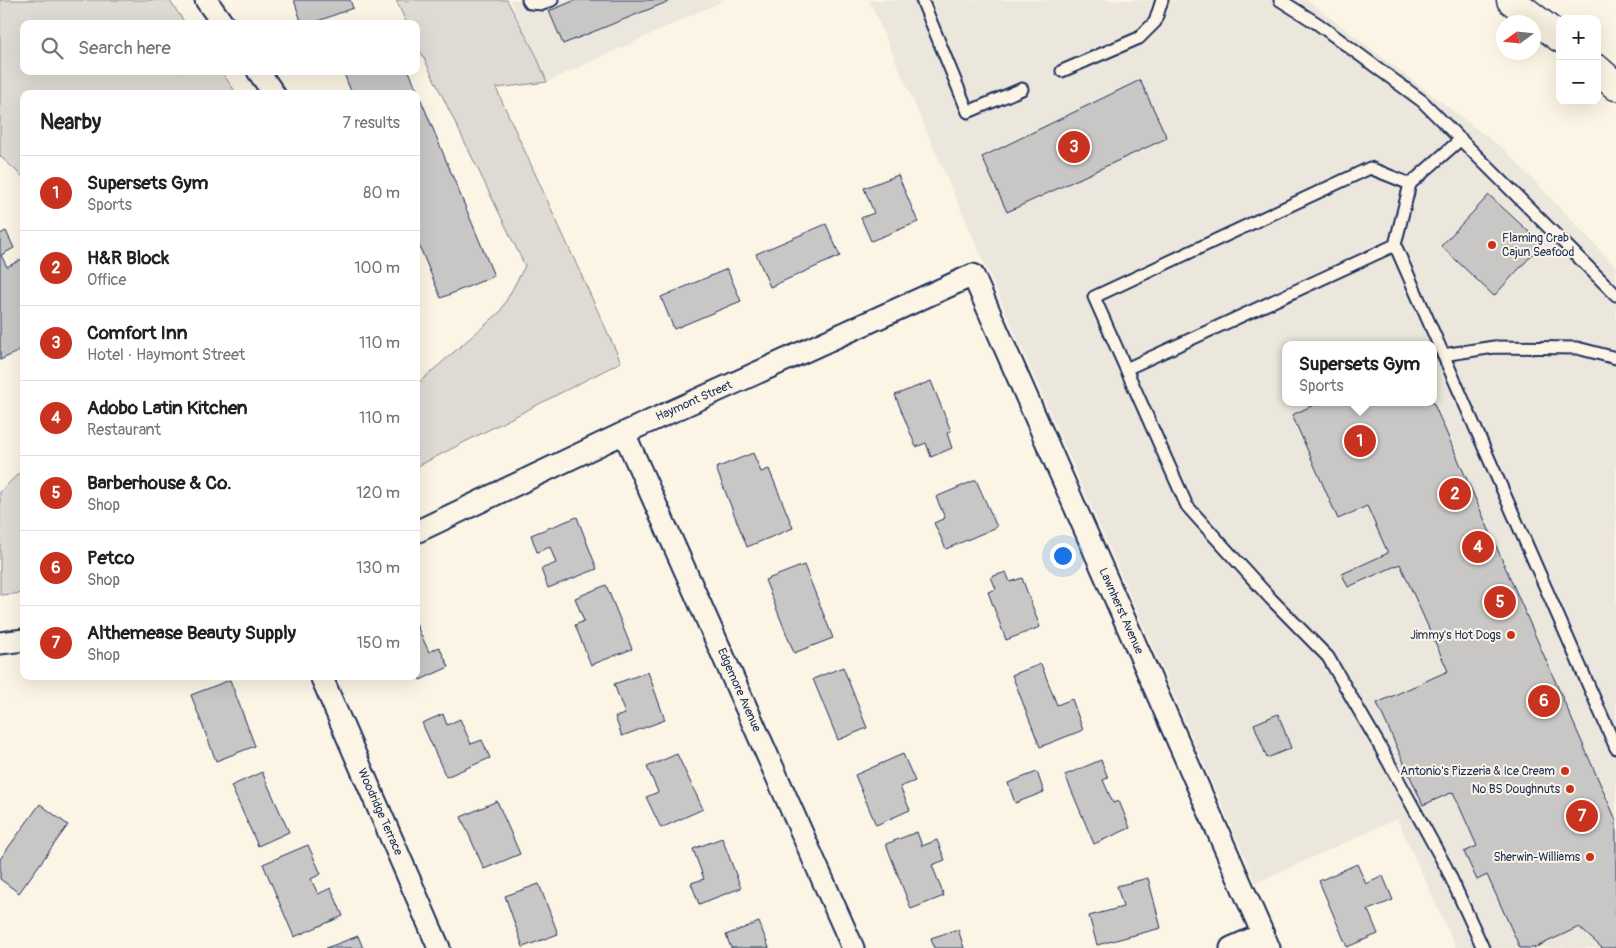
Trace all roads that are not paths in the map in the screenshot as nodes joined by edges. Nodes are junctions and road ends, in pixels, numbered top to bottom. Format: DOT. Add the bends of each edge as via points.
graph roads {
  1 [pos="206,0"];
  2 [pos="528,0"];
  3 [pos="552,0"];
  4 [pos="922,0"];
  5 [pos="1162,0"];
  6 [pos="1280,0"];
  7 [pos="1511,0"];
  8 [pos="220,20"];
  9 [pos="1556,35"];
  10 [pos="1062,71"];
  11 [pos="1601,73"];
  12 [pos="261,75"];
  13 [pos="1616,86"];
  14 [pos="1022,89"];
  15 [pos="271,90"];
  16 [pos="1460,139"];
  17 [pos="1410,184"];
  18 [pos="1395,244"];
  19 [pos="973,275"];
  20 [pos="1616,295"];
  21 [pos="1437,341"];
  22 [pos="1437,341"];
  23 [pos="1443,355"];
  24 [pos="1616,358"];
  25 [pos="1126,369"];
  26 [pos="624,433"];
  27 [pos="420,530"];
  28 [pos="20,640"];
  29 [pos="0,643"];
  30 [pos="323,680"];
  31 [pos="1616,748"];
  32 [pos="1266,941"];
  33 [pos="440,948"];
  34 [pos="853,948"];
  35 [pos="1231,948"];
  36 [pos="1483,948"];
  1 -- 8 [label="street"];
  2 -- 3 [label="lane" via="543,4"];
  4 -- 14 [label="lane" via="968,112"];
  5 -- 10 [label="lane" via="1155,22 1139,38"];
  6 -- 16 [label="lane" via="1422,101"];
  7 -- 9 [label="highway"];
  11 -- 13 [label="highway"];
  12 -- 15 [label="street"];
  16 -- 17 [label="lane"];
  16 -- 20 [label="lane"];
  17 -- 18 [label="lane"];
  17 -- 25 [label="lane" via="1370,168 1094,297"];
  18 -- 22 [label="lane"];
  18 -- 25 [label="lane"];
  19 -- 26 [label="street, Haymont Street"];
  19 -- 32 [label="street, Lawnherst Avenue"];
  21 -- 23 [label="lane"];
  23 -- 24 [label="lane" via="1494,348 1577,348"];
  23 -- 31 [label="lane"];
  25 -- 36 [label="lane" via="1187,506 1328,657 1446,867"];
  26 -- 27 [label="street, Haymont Street"];
  26 -- 34 [label="street, Edgemore Avenue"];
  28 -- 29 [label="street"];
  30 -- 33 [label="street, Woodridge Terrace"];
  32 -- 35 [label="street"];
}
